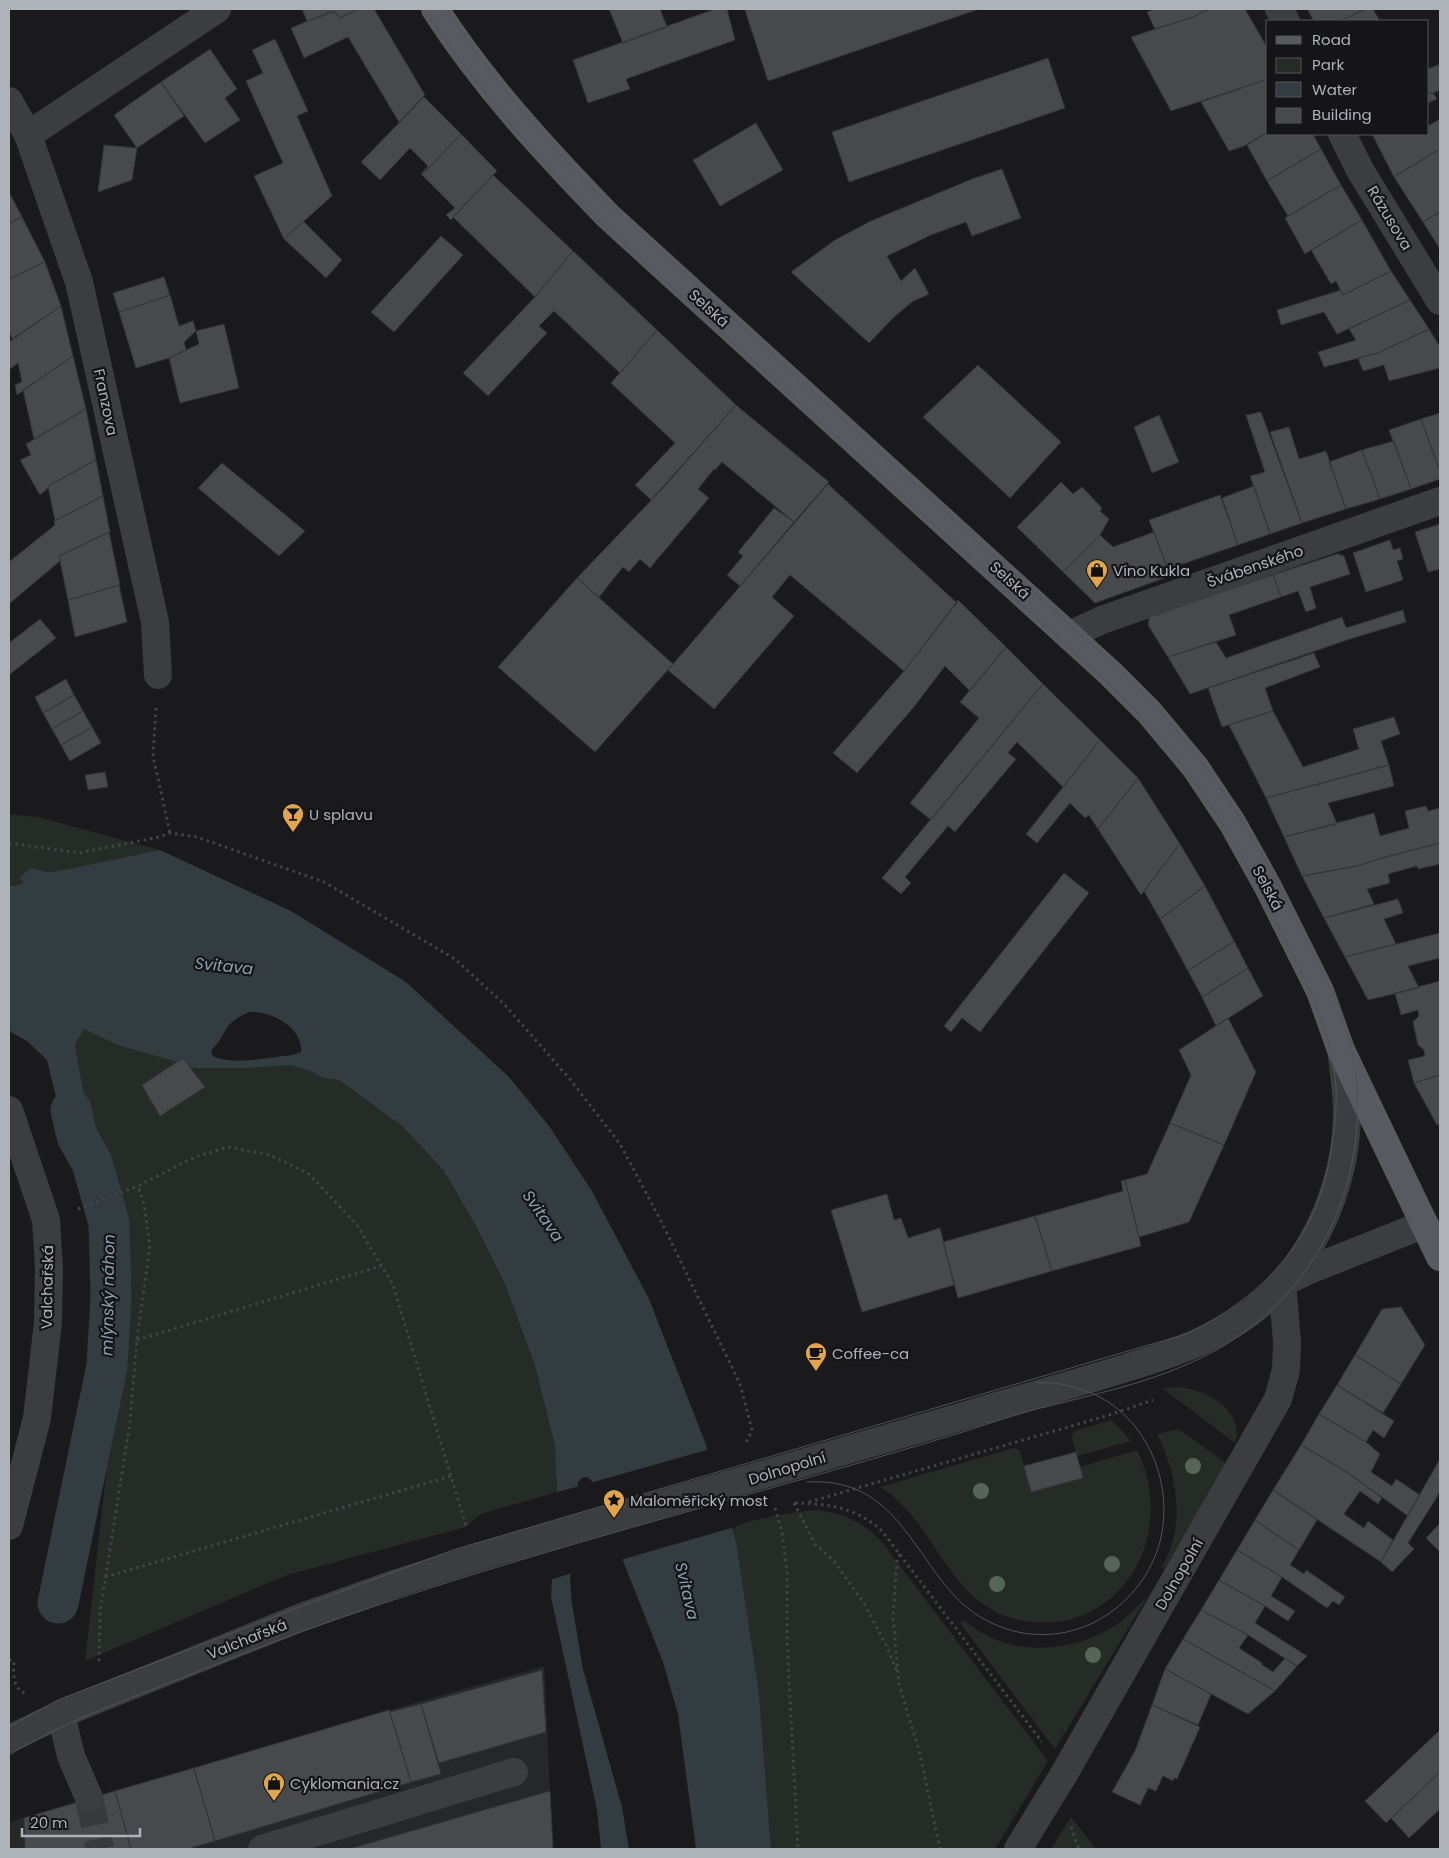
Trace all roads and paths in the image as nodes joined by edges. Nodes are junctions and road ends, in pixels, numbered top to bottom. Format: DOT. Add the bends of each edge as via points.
graph roads {
  1 [pos="218,9"];
  2 [pos="435,9"];
  3 [pos="9,101"];
  4 [pos="28,135"];
  5 [pos="1342,135"];
  6 [pos="1440,301"];
  7 [pos="1440,502"];
  8 [pos="1071,636"];
  9 [pos="158,675"];
  10 [pos="170,833"];
  11 [pos="9,843"];
  12 [pos="1341,1050"];
  13 [pos="9,1110"];
  14 [pos="136,1187"];
  15 [pos="75,1210"];
  16 [pos="1425,1224"];
  17 [pos="1440,1257"];
  18 [pos="381,1266"];
  19 [pos="1282,1283"];
  20 [pos="137,1340"];
  21 [pos="1153,1400"];
  22 [pos="745,1446"];
  23 [pos="451,1476"];
  24 [pos="794,1503"];
  25 [pos="804,1504"];
  26 [pos="785,1506"];
  27 [pos="776,1508"];
  28 [pos="9,1526"];
  29 [pos="466,1527"];
  30 [pos="492,1553"];
  31 [pos="900,1554"];
  32 [pos="105,1577"];
  33 [pos="98,1664"];
  34 [pos="898,1674"];
  35 [pos="60,1714"];
  36 [pos="9,1740"];
  37 [pos="1047,1749"];
  38 [pos="514,1772"];
  39 [pos="89,1798"];
  40 [pos="1069,1820"];
  41 [pos="262,1849"];
  42 [pos="798,1849"];
  43 [pos="940,1849"];
  44 [pos="1018,1849"];
  45 [pos="1079,1849"];
  1 -- 4 [label="street"];
  2 -- 8 [label="main road, Selská" via="522,124 608,216"];
  3 -- 4 [label="street, Franzova"];
  4 -- 9 [label="street, Franzova" via="79,282 154,622"];
  5 -- 6 [label="street, Rázusova" via="1360,170"];
  7 -- 8 [label="street, Švábenského" via="1102,620"];
  8 -- 12 [label="main road, Selská" via="1149,712 1216,796 1268,887 1320,991"];
  9 -- 10 [label="path" via="153,756"];
  10 -- 11 [label="path" via="79,853"];
  10 -- 22 [label="path" via="197,837 324,882 455,959 504,1004 569,1078 620,1144 740,1384 752,1430"];
  12 -- 16 [label="main road, Selská"];
  12 -- 19 [label="street, Dolnopolní" via="1347,1113 1341,1162 1322,1221 1311,1243"];
  13 -- 28 [label="street, Valchařská" via="46,1220 49,1268 48,1322 37,1418"];
  14 -- 15 [label="path"];
  14 -- 18 [label="path" via="195,1157 228,1147 270,1155 309,1174 358,1225"];
  14 -- 20 [label="path" via="144,1204 150,1246"];
  16 -- 17 [label="main road, Selská"];
  16 -- 19 [label="street, Dolnopolní"];
  18 -- 20 [label="path"];
  18 -- 23 [label="path" via="393,1285"];
  19 -- 30 [label="street, Dolnopolní" via="1234,1324 1180,1351"];
  19 -- 44 [label="street, Dolnopolní" via="1288,1342 1286,1370 1278,1399"];
  20 -- 32 [label="path" via="130,1422"];
  21 -- 25 [label="path"];
  23 -- 29 [label="path"];
  23 -- 32 [label="path"];
  24 -- 25 [label="path"];
  24 -- 26 [label="path"];
  24 -- 34 [label="path" via="815,1544 834,1561 865,1606"];
  25 -- 31 [label="path" via="841,1508 862,1516 882,1531"];
  27 -- 42 [label="path" via="787,1571 787,1640"];
  30 -- 35 [label="street, Valchařská" via="302,1617"];
  31 -- 34 [label="path" via="893,1618"];
  31 -- 37 [label="path"];
  32 -- 33 [label="path"];
  34 -- 43 [label="path" via="920,1754"];
  35 -- 36 [label="street, Valchařská"];
  35 -- 39 [label="street" via="71,1756"];
  38 -- 41 [label="street"];
  40 -- 45 [label="path"];
}
